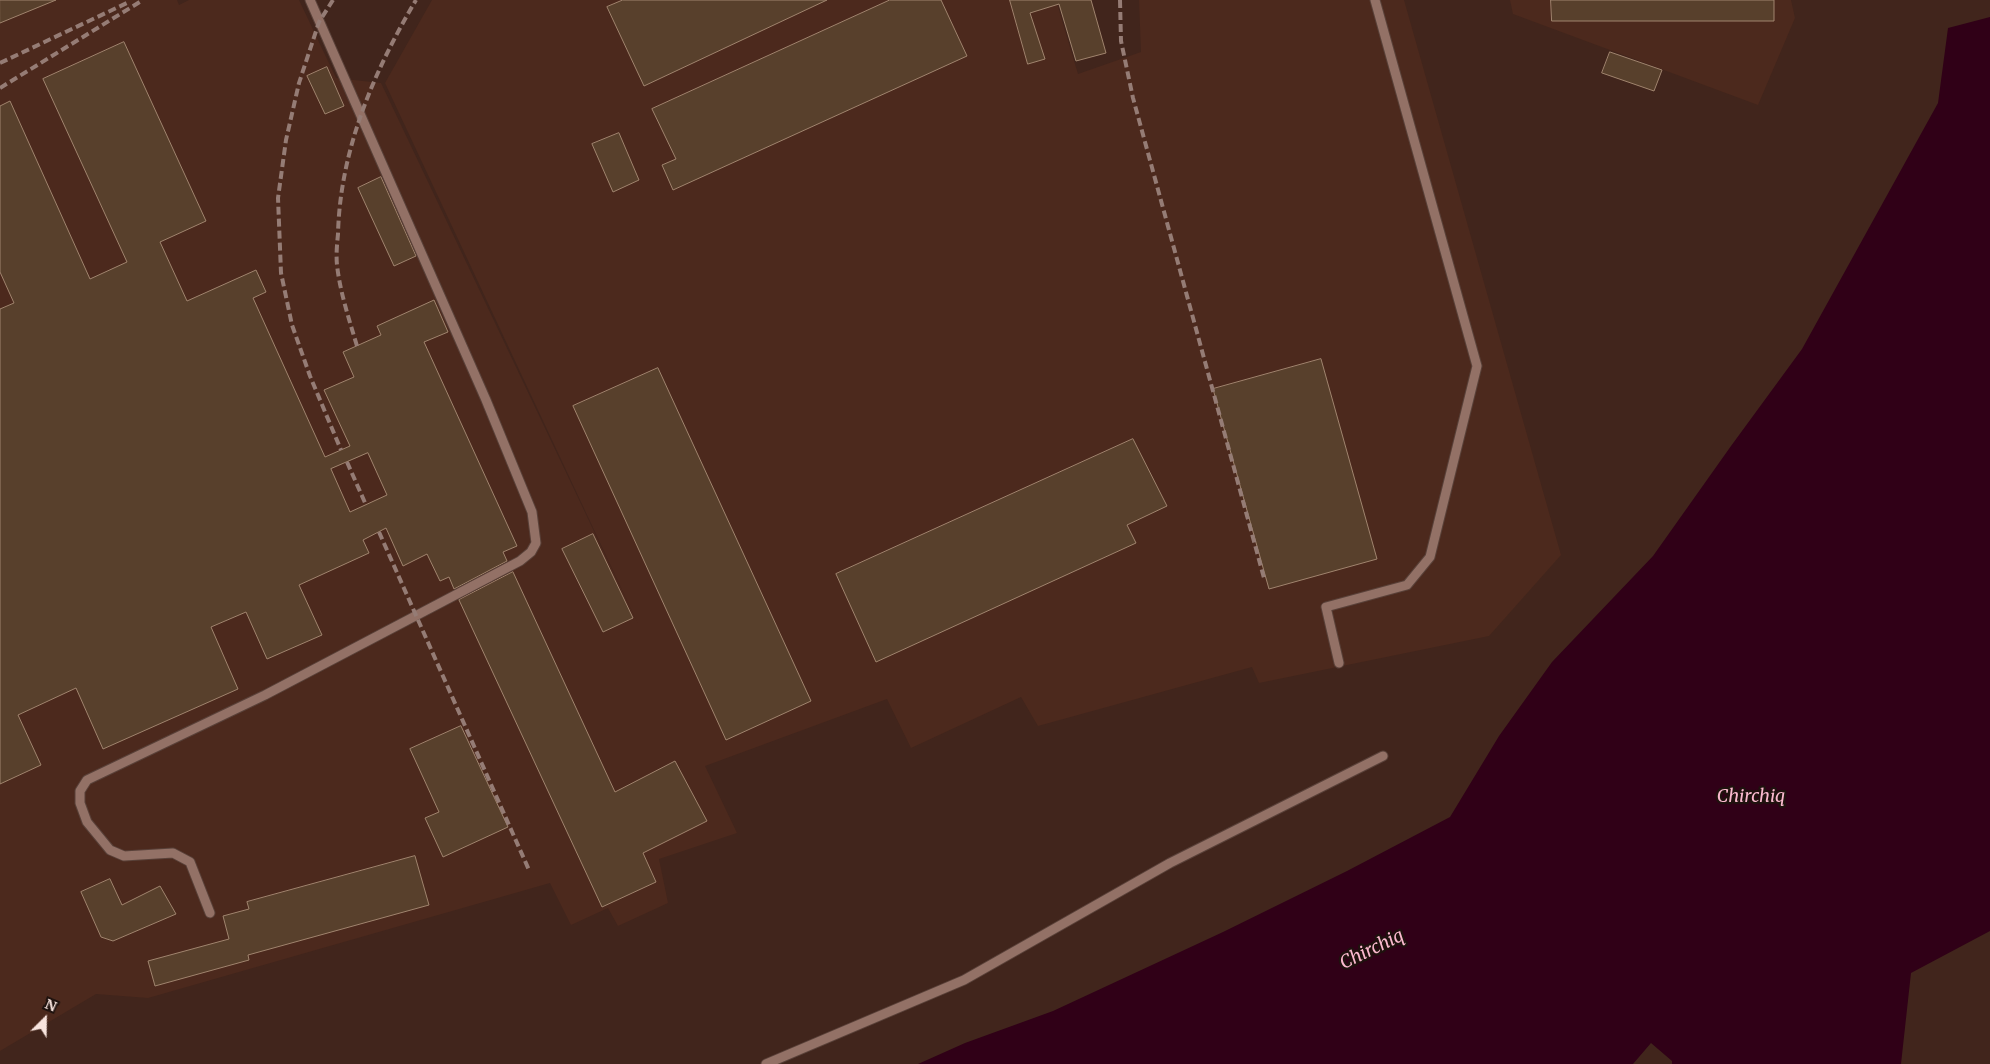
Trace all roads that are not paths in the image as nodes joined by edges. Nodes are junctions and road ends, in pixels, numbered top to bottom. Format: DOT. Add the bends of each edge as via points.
graph roads {
  1 [pos="310,0"];
  2 [pos="1374,0"];
  3 [pos="1339,663"];
  4 [pos="1382,756"];
  5 [pos="210,913"];
  6 [pos="766,1064"];
  1 -- 5 [label="lane" via="486,400 532,512 536,543 520,561 265,695 86,780 80,791 80,803 88,822 110,850 124,856 173,853 190,862"];
  2 -- 3 [label="lane" via="1477,366 1430,558 1407,585 1326,607"];
  4 -- 6 [label="lane" via="1170,863 964,980"];
}
